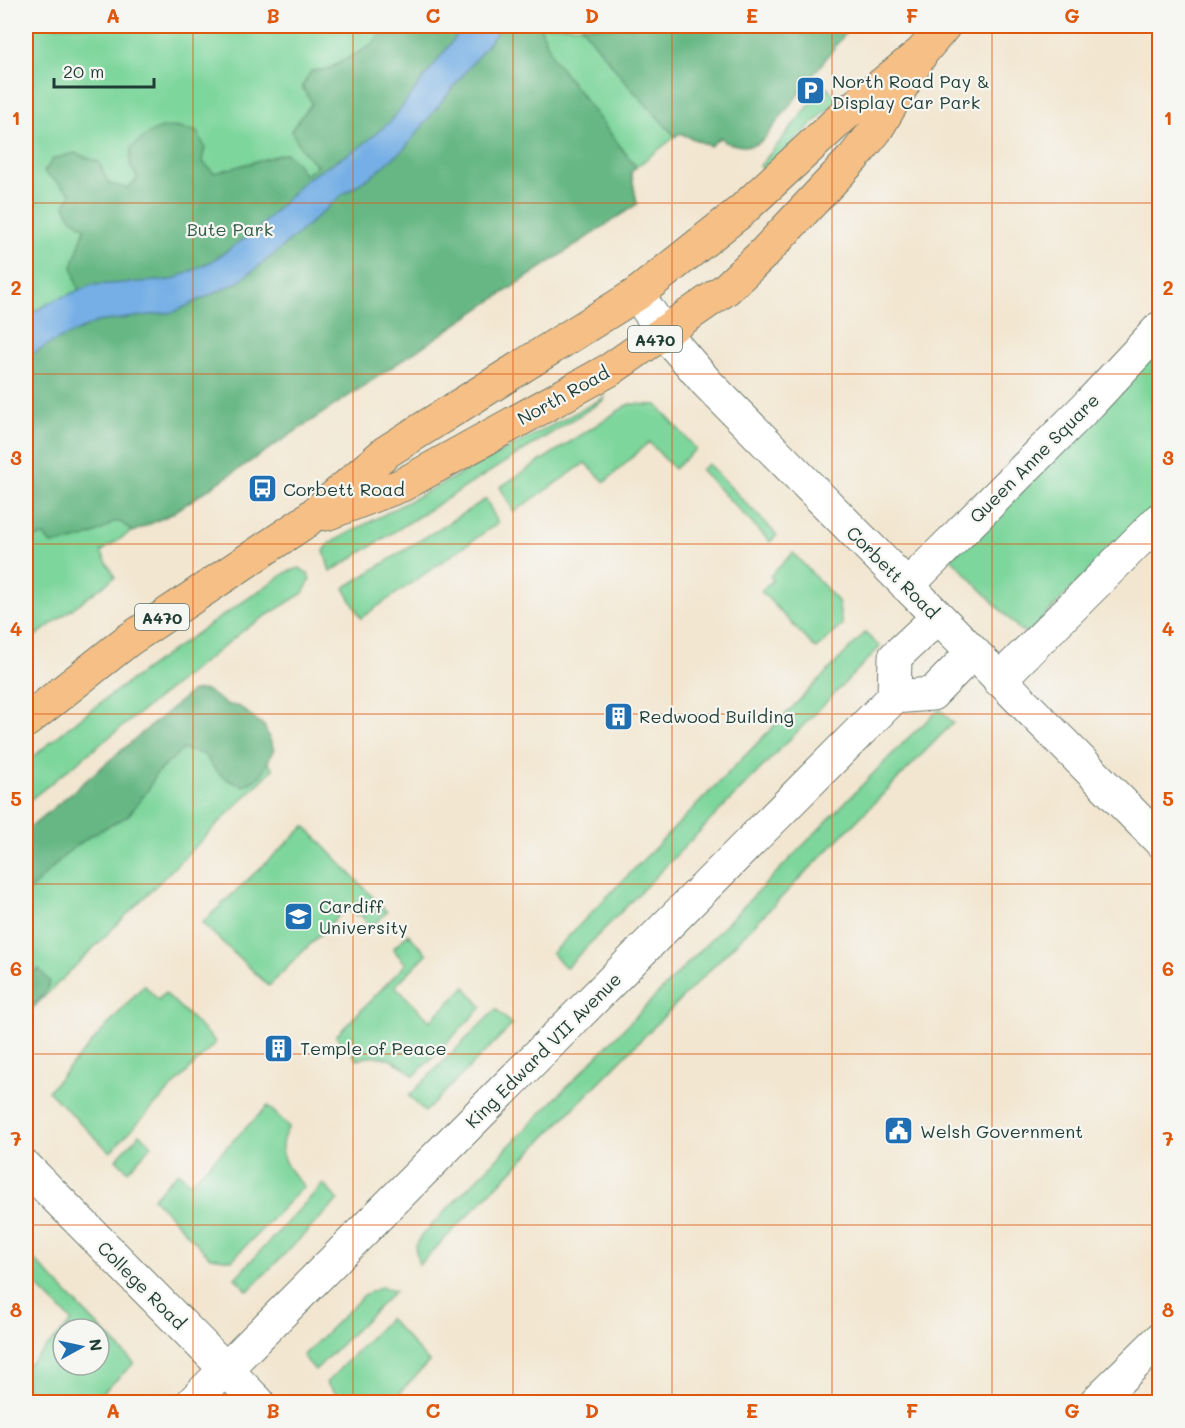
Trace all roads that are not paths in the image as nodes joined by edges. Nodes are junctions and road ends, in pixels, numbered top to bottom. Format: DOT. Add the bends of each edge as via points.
graph roads {
  1 [pos="944,26"];
  2 [pos="922,52"];
  3 [pos="637,294"];
  4 [pos="1160,328"];
  5 [pos="664,333"];
  6 [pos="1160,519"];
  7 [pos="305,522"];
  8 [pos="907,585"];
  9 [pos="938,617"];
  10 [pos="973,652"];
  11 [pos="999,680"];
  12 [pos="894,697"];
  13 [pos="26,721"];
  14 [pos="1160,841"];
  15 [pos="26,1167"];
  16 [pos="1160,1339"];
  17 [pos="225,1369"];
  18 [pos="193,1402"];
  19 [pos="258,1402"];
  20 [pos="1096,1402"];
  1 -- 2 [label="main road, North Road / A470"];
  2 -- 3 [label="main road, North Road / A470" via="849,111 740,212"];
  2 -- 5 [label="main road, North Road / A470" via="876,130 828,186 726,289"];
  3 -- 5 [label="street, Corbett Road"];
  3 -- 7 [label="main road, North Road / A470" via="386,452"];
  4 -- 8 [label="street, Queen Anne Square"];
  5 -- 7 [label="main road, North Road / A470" via="611,369 402,485"];
  5 -- 8 [label="street, Corbett Road" via="707,383"];
  6 -- 11 [label="street"];
  7 -- 13 [label="main road, North Road / A470" via="127,641"];
  8 -- 9 [label="street, Corbett Road"];
  9 -- 10 [label="street, Corbett Road"];
  9 -- 12 [label="street" via="895,657"];
  10 -- 11 [label="street, Corbett Road"];
  10 -- 12 [label="street" via="932,694"];
  11 -- 14 [label="street, Corbett Road"];
  12 -- 17 [label="street, King Edward VII Avenue"];
  15 -- 17 [label="street, College Road"];
  16 -- 20 [label="street"];
  17 -- 18 [label="street, King Edward VII Avenue"];
  17 -- 19 [label="street, College Road"];
}
